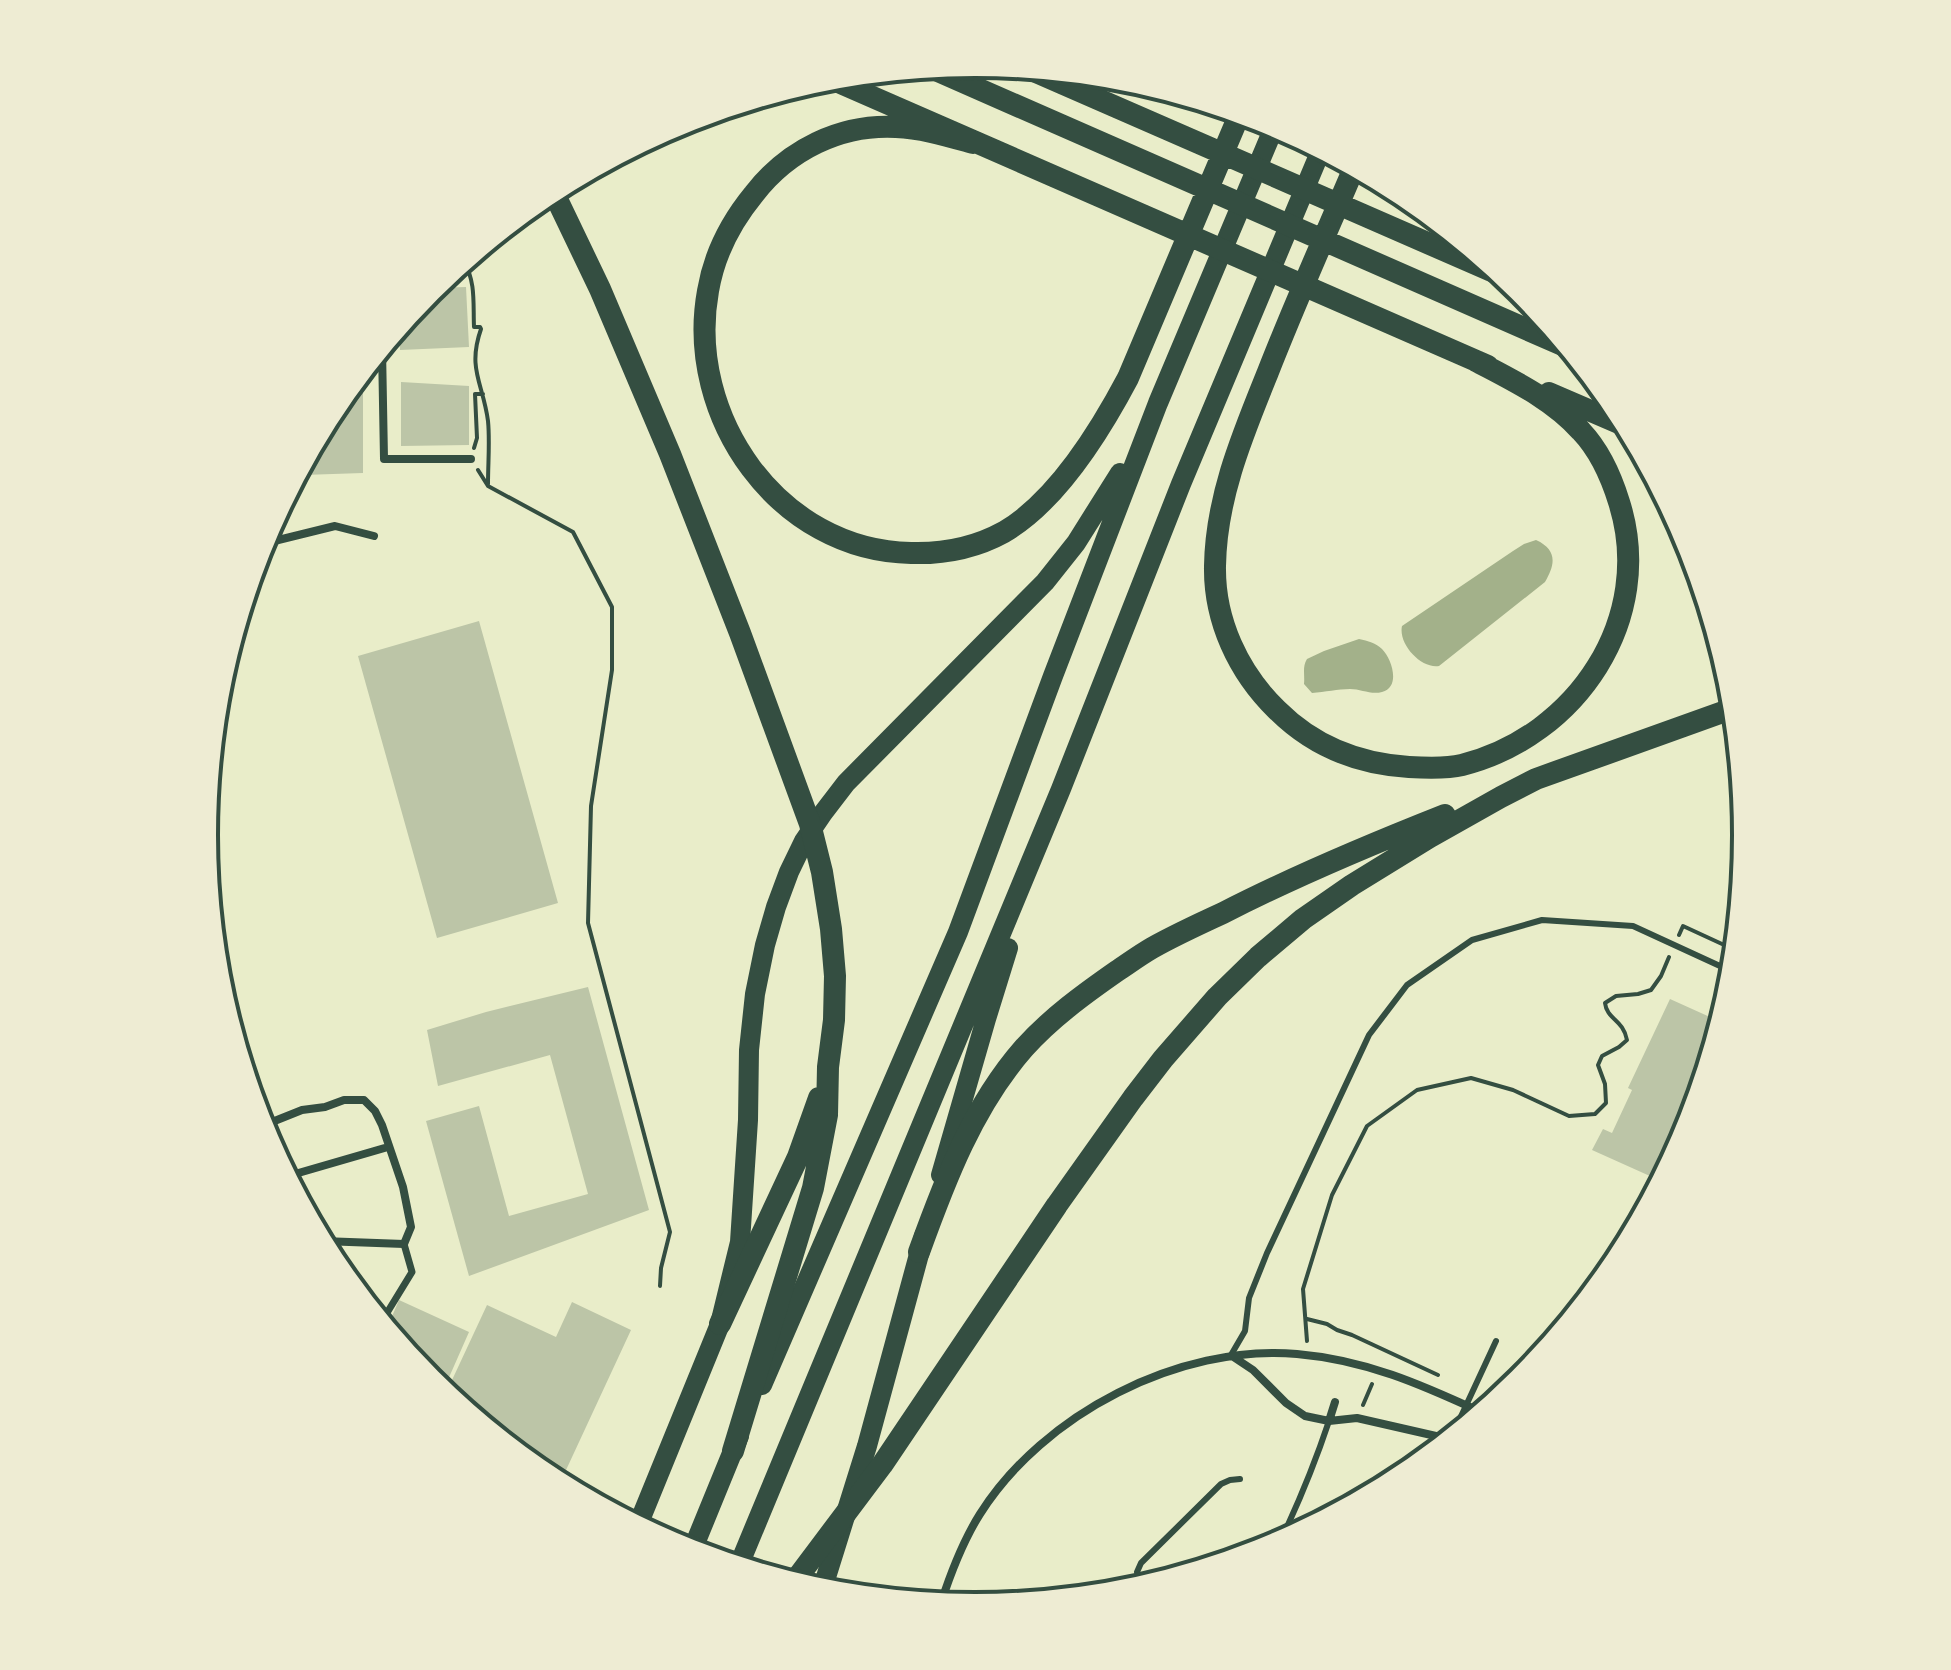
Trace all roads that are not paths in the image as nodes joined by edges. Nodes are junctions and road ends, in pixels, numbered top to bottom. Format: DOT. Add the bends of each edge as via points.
graph roads {
  1 [pos="956,79"];
  2 [pos="1061,83"];
  3 [pos="852,89"];
  4 [pos="1235,124"];
  5 [pos="1271,139"];
  6 [pos="973,143"];
  7 [pos="1317,160"];
  8 [pos="1350,177"];
  9 [pos="559,203"];
  10 [pos="1469,261"];
  11 [pos="1547,338"];
  12 [pos="1476,361"];
  13 [pos="382,365"];
  14 [pos="1158,403"];
  15 [pos="1607,418"];
  16 [pos="471,459"];
  17 [pos="374,536"];
  18 [pos="278,540"];
  19 [pos="1722,712"];
  20 [pos="1536,779"];
  21 [pos="1061,789"];
  22 [pos="1721,966"];
  23 [pos="828,1067"];
  24 [pos="275,1121"];
  25 [pos="388,1147"];
  26 [pos="299,1173"];
  27 [pos="337,1242"];
  28 [pos="404,1244"];
  29 [pos="919,1252"];
  30 [pos="388,1312"];
  31 [pos="720,1324"];
  32 [pos="1496,1341"];
  33 [pos="1231,1355"];
  34 [pos="1335,1402"];
  35 [pos="1466,1405"];
  36 [pos="1471,1407"];
  37 [pos="1461,1416"];
  38 [pos="1329,1421"];
  39 [pos="1437,1435"];
  40 [pos="733,1451"];
  41 [pos="1240,1479"];
  42 [pos="642,1515"];
  43 [pos="1288,1524"];
  44 [pos="697,1538"];
  45 [pos="743,1555"];
  46 [pos="802,1571"];
  47 [pos="1138,1574"];
  48 [pos="827,1577"];
  49 [pos="945,1591"];
  1 -- 11 [label="highway"];
  2 -- 10 [label="highway"];
  3 -- 6 [label="highway"];
  4 -- 6 [label="highway" via="1128,378 1108,416 1057,486 1005,531 968,547 929,553 860,547 800,518 756,476 737,447 721,416 705,354 708,290 738,214 784,162 809,146 850,131 896,127"];
  5 -- 14 [label="main road"];
  6 -- 12 [label="highway"];
  7 -- 21 [label="main road"];
  8 -- 12 [label="highway" via="1227,480 1215,567 1227,634 1259,692 1309,737 1360,760 1409,767 1459,766 1513,746 1574,698 1595,671 1620,619 1629,546 1602,459 1583,432 1538,394"];
  9 -- 23 [label="highway" via="670,454 801,795 831,929 835,976"];
  12 -- 15 [label="highway"];
  13 -- 16 [label="street" via="384,459"];
  14 -- 31 [label="main road" via="1076,543 1006,624 846,783 804,841 789,872 755,994 740,1242"];
  14 -- 40 [label="main road" via="958,932"];
  17 -- 18 [label="street" via="335,526"];
  19 -- 20 [label="highway"];
  20 -- 29 [label="highway" via="1273,888 1151,949 1093,987 1050,1022 994,1087 951,1168"];
  20 -- 46 [label="highway" via="1352,885 1303,919 1217,997 1133,1098 882,1465"];
  21 -- 29 [label="main road" via="986,1019"];
  21 -- 45 [label="main road"];
  22 -- 33 [label="lane" via="1633,926 1542,920 1472,940 1407,985 1369,1035 1267,1253 1249,1298 1245,1331"];
  23 -- 31 [label="highway" via="798,1157"];
  23 -- 40 [label="highway" via="827,1115 813,1188"];
  24 -- 25 [label="street" via="344,1100 364,1100 375,1111"];
  25 -- 26 [label="street"];
  25 -- 28 [label="street" via="411,1227"];
  27 -- 28 [label="street"];
  28 -- 30 [label="street" via="412,1272"];
  29 -- 48 [label="main road"];
  31 -- 42 [label="main road"];
  32 -- 35 [label="lane"];
  33 -- 35 [label="street" via="1341,1360 1396,1375"];
  33 -- 38 [label="street" via="1305,1416"];
  33 -- 49 [label="street" via="1127,1389 1058,1430 1029,1454 981,1512"];
  34 -- 38 [label="street"];
  35 -- 36 [label="street"];
  35 -- 37 [label="lane"];
  38 -- 39 [label="street" via="1357,1418"];
  38 -- 43 [label="lane"];
  40 -- 44 [label="main road"];
  41 -- 47 [label="lane" via="1221,1484 1141,1563"];
}
